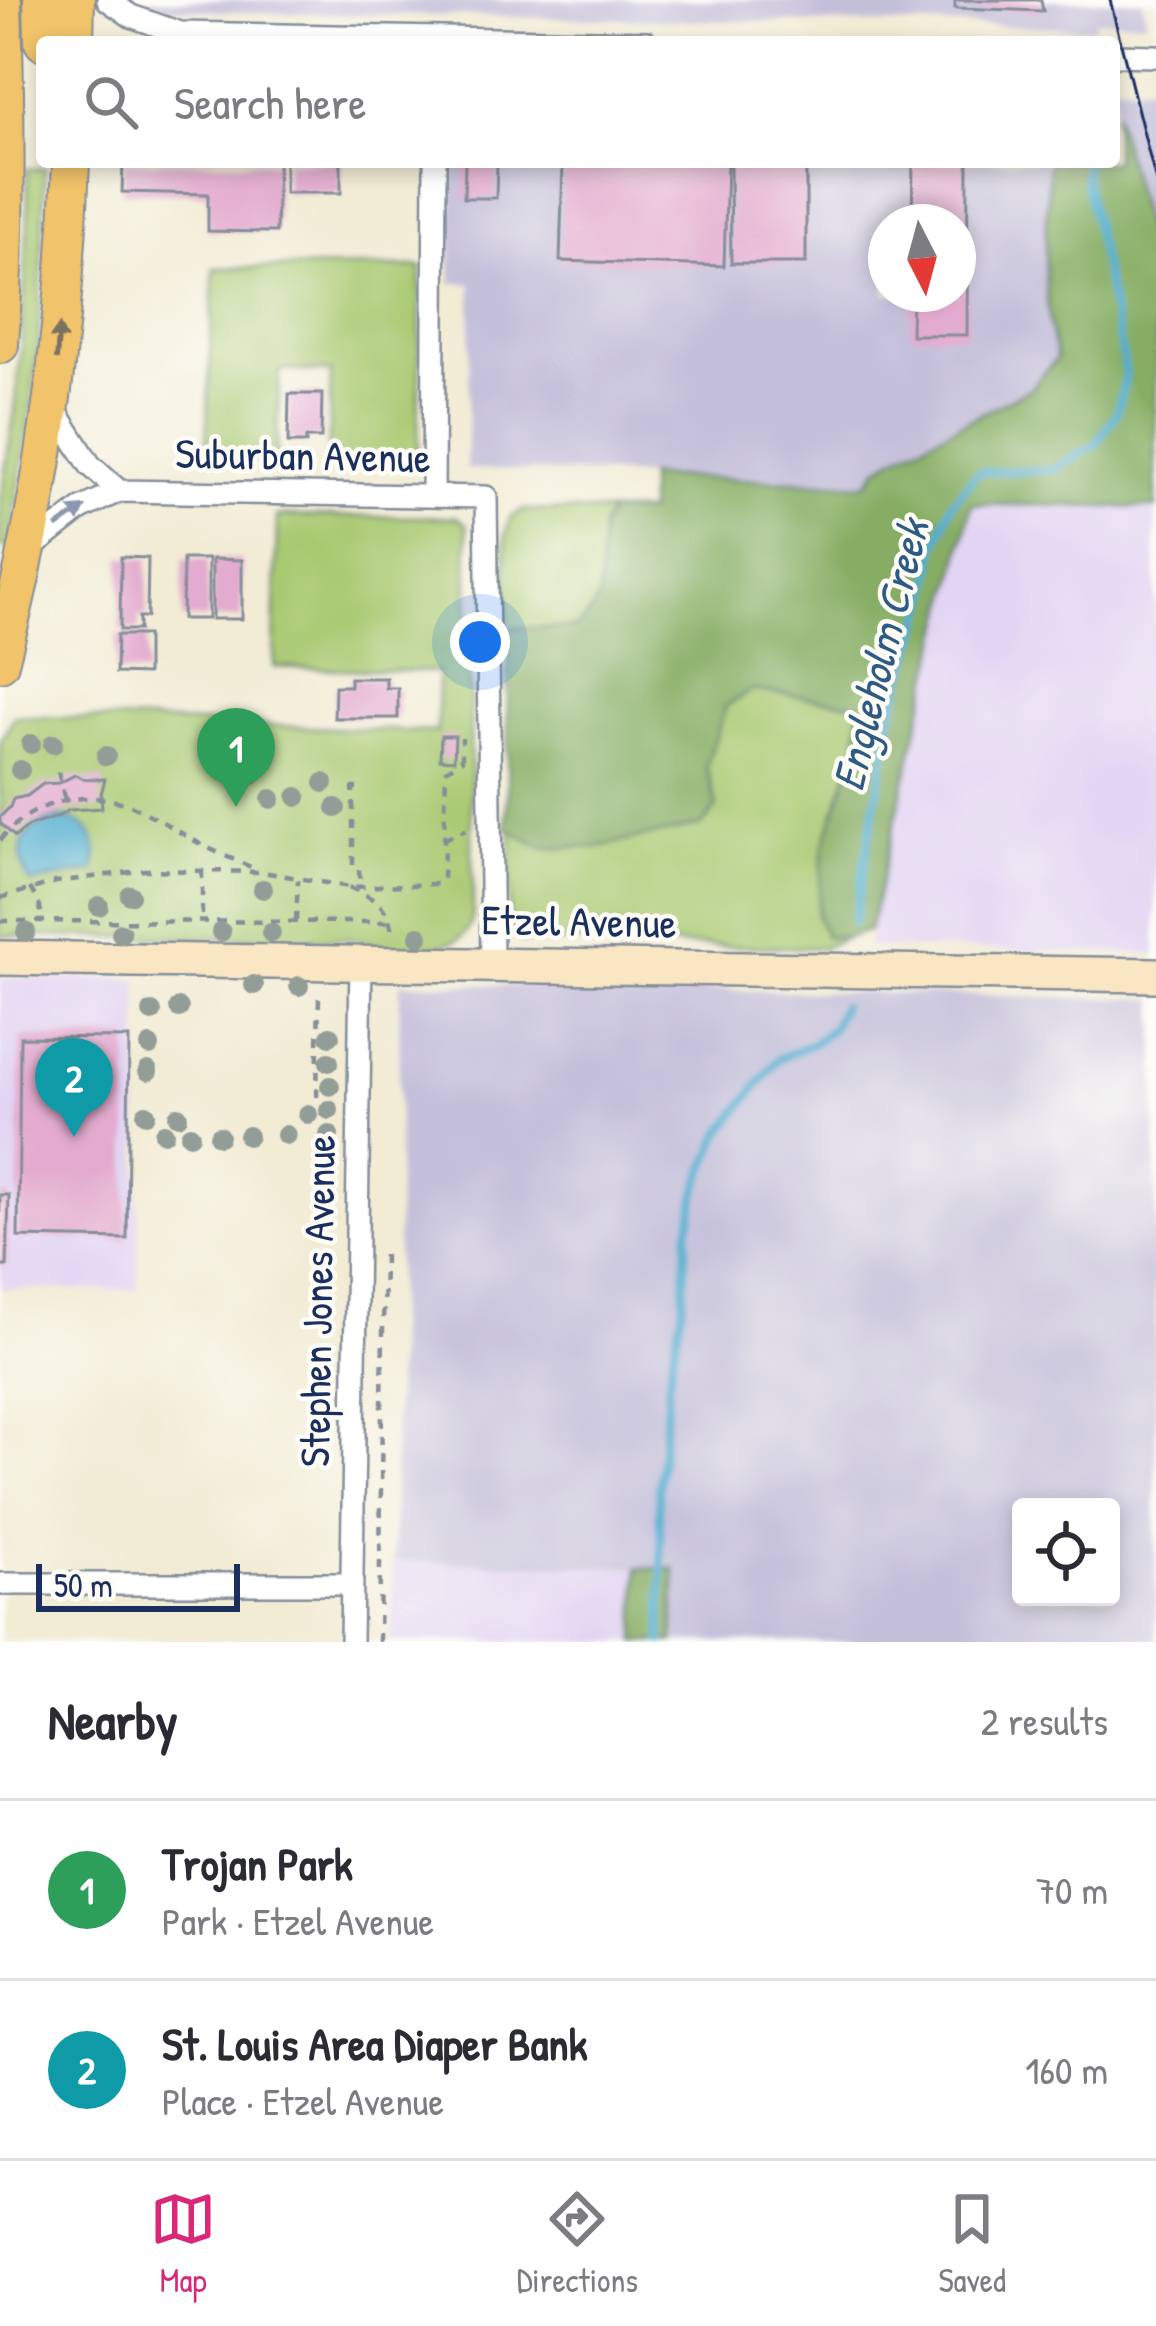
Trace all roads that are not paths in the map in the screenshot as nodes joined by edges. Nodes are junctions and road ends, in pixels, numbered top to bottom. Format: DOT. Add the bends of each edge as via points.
graph roads {
  1 [pos="2,0"];
  2 [pos="42,0"];
  3 [pos="76,0"];
  4 [pos="108,0"];
  5 [pos="180,33"];
  6 [pos="43,36"];
  7 [pos="75,36"];
  8 [pos="171,36"];
  9 [pos="289,36"];
  10 [pos="1120,55"];
  11 [pos="1156,56"];
  12 [pos="59,168"];
  13 [pos="71,168"];
  14 [pos="435,168"];
  15 [pos="69,224"];
  16 [pos="0,345"];
  17 [pos="51,404"];
  18 [pos="119,491"];
  19 [pos="433,496"];
  20 [pos="28,551"];
  21 [pos="0,663"];
  22 [pos="0,958"];
  23 [pos="361,962"];
  24 [pos="492,964"];
  25 [pos="1156,975"];
  26 [pos="0,1584"];
  27 [pos="351,1584"];
  28 [pos="351,1642"];
  1 -- 16 [label="main road"];
  2 -- 6 [label="main road"];
  3 -- 7 [label="main road"];
  4 -- 5 [label="street"];
  5 -- 8 [label="street"];
  5 -- 9 [label="street"];
  10 -- 11 [label="street"];
  12 -- 15 [label="main road"];
  13 -- 15 [label="main road"];
  14 -- 19 [label="street"];
  17 -- 15 [label="main road, one-way"];
  17 -- 18 [label="street, Suburban Avenue" via="90,465"];
  17 -- 20 [label="main road"];
  18 -- 19 [label="street, Suburban Avenue"];
  20 -- 18 [label="street, Suburban Avenue, one-way"];
  19 -- 24 [label="street, Suburban Avenue" via="486,497"];
  20 -- 21 [label="main road"];
  22 -- 23 [label="street, Etzel Avenue"];
  23 -- 24 [label="street, Etzel Avenue"];
  23 -- 27 [label="street, Stephen Jones Avenue"];
  24 -- 25 [label="street, Etzel Avenue"];
  26 -- 27 [label="street"];
  27 -- 28 [label="street, Stephen Jones Avenue"];
}
